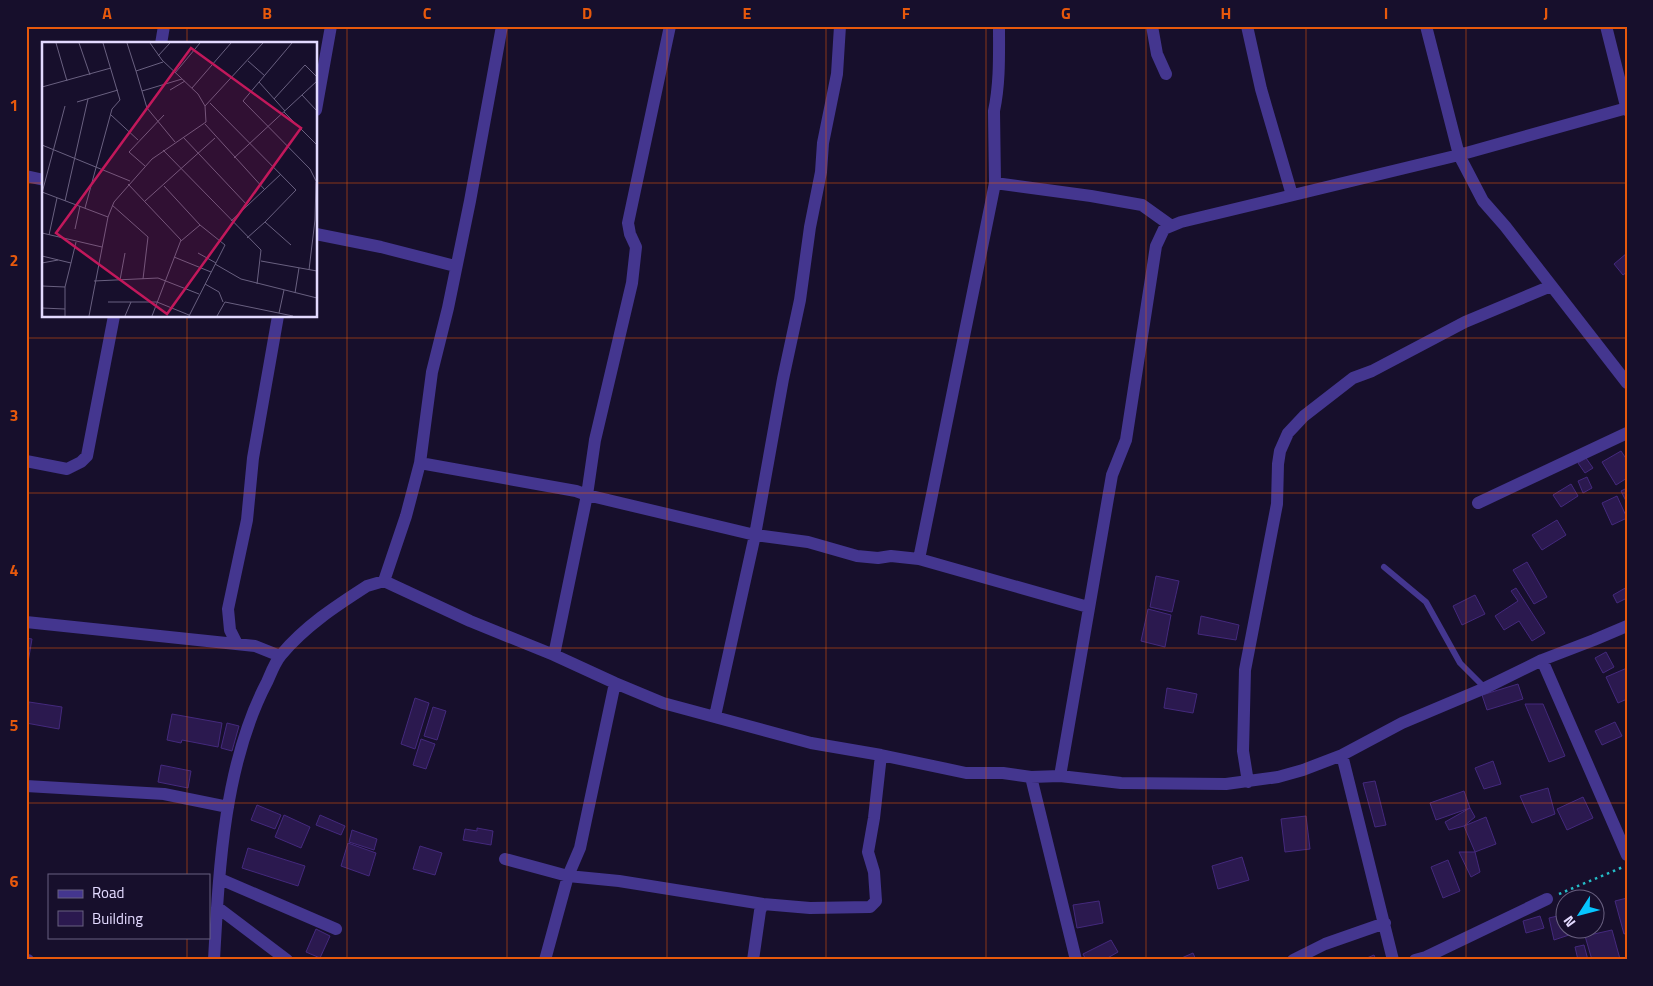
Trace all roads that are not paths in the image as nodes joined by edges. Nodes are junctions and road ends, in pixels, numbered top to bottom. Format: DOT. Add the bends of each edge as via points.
graph roads {
  1 [pos="164,26"];
  2 [pos="331,26"];
  3 [pos="502,26"];
  4 [pos="670,26"];
  5 [pos="840,26"];
  6 [pos="999,26"];
  7 [pos="1152,26"];
  8 [pos="1247,26"];
  9 [pos="1426,26"];
  10 [pos="1606,26"];
  11 [pos="161,42"];
  12 [pos="1166,74"];
  13 [pos="318,99"];
  14 [pos="1626,109"];
  15 [pos="1460,155"];
  16 [pos="26,176"];
  17 [pos="42,180"];
  18 [pos="995,183"];
  19 [pos="1292,195"];
  20 [pos="1170,226"];
  21 [pos="318,234"];
  22 [pos="455,266"];
  23 [pos="1550,286"];
  24 [pos="114,318"];
  25 [pos="278,318"];
  26 [pos="1627,383"];
  27 [pos="1627,432"];
  28 [pos="26,461"];
  29 [pos="420,463"];
  30 [pos="587,495"];
  31 [pos="1478,503"];
  32 [pos="755,536"];
  33 [pos="919,559"];
  34 [pos="1384,567"];
  35 [pos="384,581"];
  36 [pos="1088,607"];
  37 [pos="26,622"];
  38 [pos="1627,626"];
  39 [pos="237,644"];
  40 [pos="554,655"];
  41 [pos="280,656"];
  42 [pos="1542,660"];
  43 [pos="615,683"];
  44 [pos="1485,688"];
  45 [pos="715,716"];
  46 [pos="1342,754"];
  47 [pos="881,755"];
  48 [pos="1060,776"];
  49 [pos="1031,777"];
  50 [pos="1248,782"];
  51 [pos="26,786"];
  52 [pos="228,807"];
  53 [pos="1622,831"];
  54 [pos="1627,855"];
  55 [pos="504,859"];
  56 [pos="568,876"];
  57 [pos="220,879"];
  58 [pos="1547,899"];
  59 [pos="763,904"];
  60 [pos="217,907"];
  61 [pos="1385,923"];
  62 [pos="336,929"];
  63 [pos="214,960"];
  64 [pos="287,960"];
  65 [pos="545,960"];
  66 [pos="753,960"];
  67 [pos="1076,960"];
  68 [pos="1293,960"];
  69 [pos="1394,960"];
  70 [pos="1415,960"];
  1 -- 11 [label="street"];
  2 -- 13 [label="street"];
  3 -- 22 [label="street"];
  4 -- 30 [label="street" via="628,223 636,248 632,283 595,440"];
  5 -- 32 [label="street" via="837,74 823,143 800,300"];
  6 -- 18 [label="street" via="994,111"];
  7 -- 12 [label="street" via="1157,54"];
  8 -- 19 [label="street" via="1261,89"];
  9 -- 15 [label="street"];
  10 -- 14 [label="street"];
  14 -- 15 [label="street"];
  15 -- 19 [label="street"];
  15 -- 23 [label="street" via="1483,201"];
  16 -- 17 [label="street"];
  18 -- 20 [label="street" via="1142,205"];
  18 -- 33 [label="street"];
  19 -- 20 [label="street"];
  20 -- 36 [label="street" via="1164,230 1156,246 1126,440 1112,475"];
  21 -- 22 [label="street"];
  22 -- 29 [label="street" via="432,372"];
  23 -- 26 [label="street"];
  23 -- 50 [label="street" via="1465,322 1353,378 1304,416 1288,433 1280,451 1277,504 1245,670 1242,724"];
  24 -- 28 [label="street" via="87,456 67,469"];
  25 -- 39 [label="street" via="252,458 247,520 228,609 230,630"];
  27 -- 31 [label="street"];
  29 -- 30 [label="street"];
  29 -- 35 [label="street"];
  30 -- 32 [label="street"];
  30 -- 40 [label="street"];
  32 -- 33 [label="street" via="808,542 857,556"];
  32 -- 45 [label="street"];
  33 -- 36 [label="street"];
  34 -- 44 [label="lane" via="1426,602 1460,663"];
  35 -- 40 [label="street"];
  35 -- 41 [label="street" via="367,586 316,620"];
  36 -- 48 [label="street"];
  37 -- 39 [label="street"];
  38 -- 42 [label="street"];
  39 -- 41 [label="street" via="255,646"];
  40 -- 43 [label="street"];
  41 -- 52 [label="street" via="260,696 239,751"];
  42 -- 44 [label="street"];
  42 -- 53 [label="street"];
  43 -- 45 [label="street" via="663,703"];
  43 -- 56 [label="street" via="580,848"];
  44 -- 46 [label="street" via="1402,723"];
  45 -- 47 [label="street" via="811,742"];
  46 -- 50 [label="street" via="1303,770"];
  46 -- 61 [label="street"];
  47 -- 49 [label="street" via="966,773"];
  47 -- 59 [label="street" via="868,852 874,872 876,901 870,907 810,908"];
  48 -- 49 [label="street"];
  48 -- 50 [label="street" via="1122,783 1198,785"];
  49 -- 67 [label="street"];
  51 -- 52 [label="street" via="164,794"];
  52 -- 57 [label="street"];
  53 -- 54 [label="street"];
  55 -- 56 [label="street"];
  56 -- 59 [label="street"];
  56 -- 65 [label="street"];
  57 -- 60 [label="street"];
  57 -- 62 [label="street"];
  58 -- 70 [label="street"];
  59 -- 66 [label="street"];
  60 -- 63 [label="street"];
  60 -- 64 [label="street"];
  61 -- 68 [label="street" via="1325,944"];
  61 -- 69 [label="street"];
}
